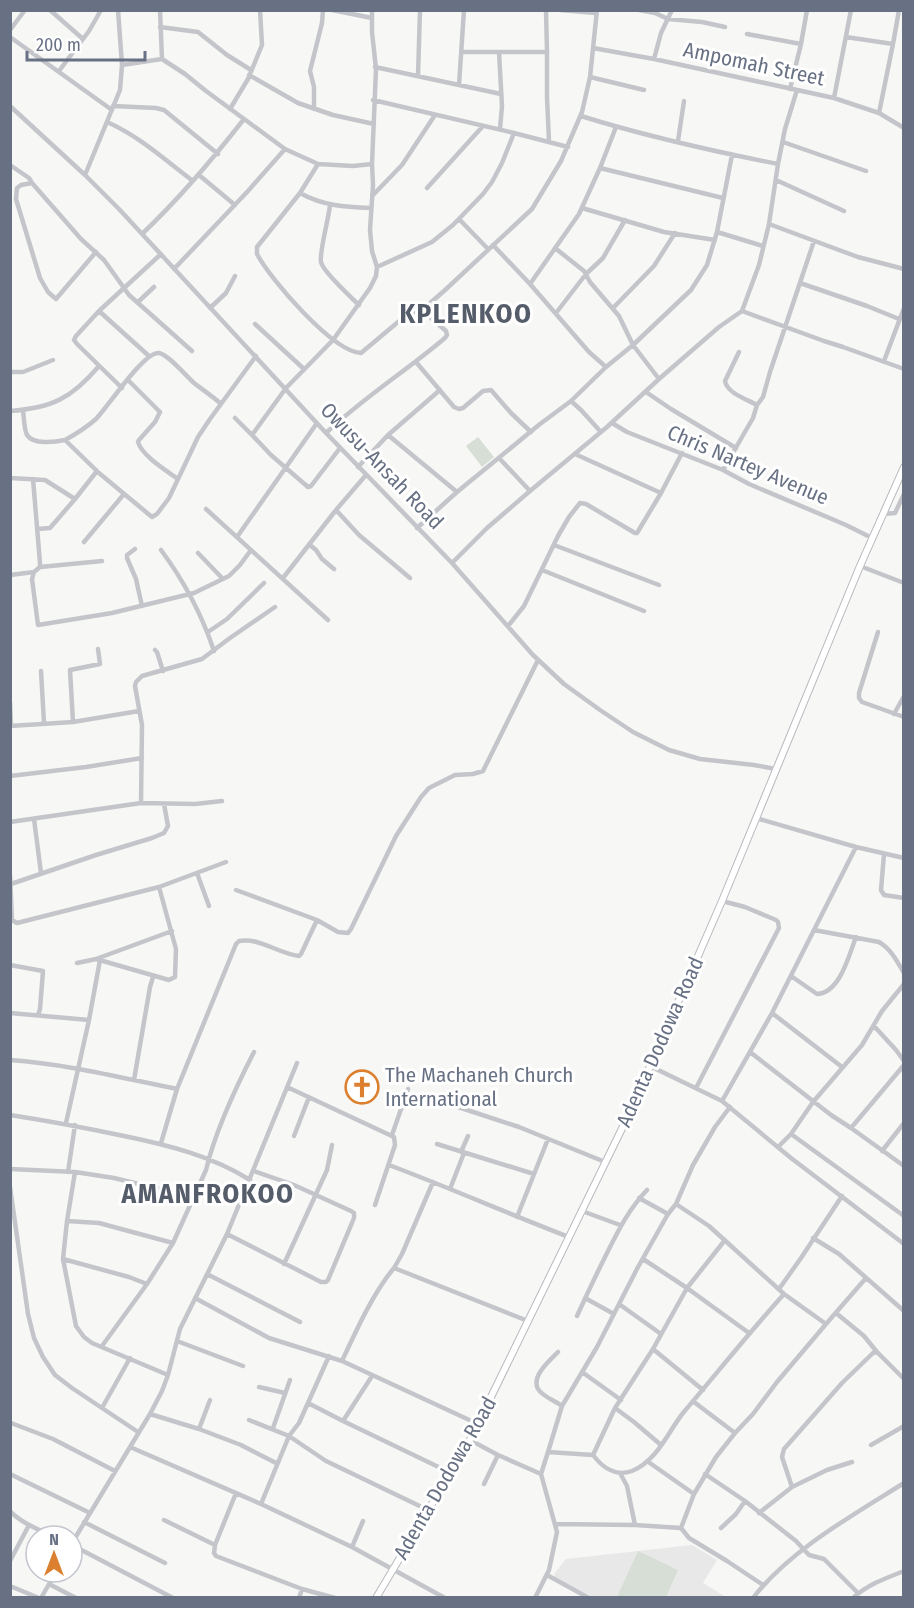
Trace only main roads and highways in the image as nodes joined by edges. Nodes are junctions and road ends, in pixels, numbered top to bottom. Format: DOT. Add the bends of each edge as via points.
graph roads {
  1 [pos="903,467"];
  2 [pos="376,1598"];
  1 -- 2 [label="main road, Adenta Dodowa Road" via="631,1110 470,1440"];
}
